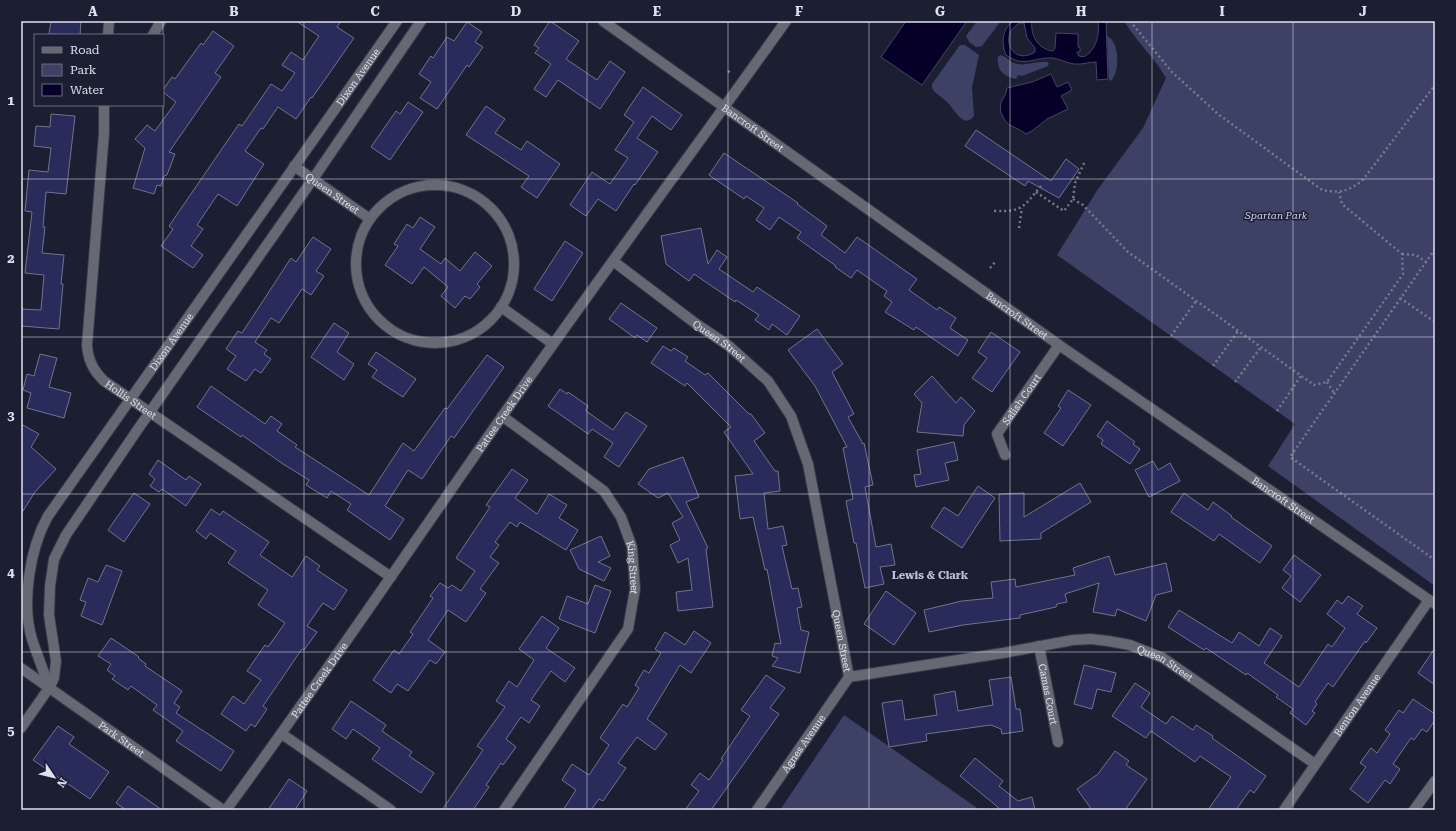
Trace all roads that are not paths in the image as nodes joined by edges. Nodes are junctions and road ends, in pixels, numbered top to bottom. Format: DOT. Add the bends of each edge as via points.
graph roads {
  1 [pos="108,21"];
  2 [pos="161,21"];
  3 [pos="397,21"];
  4 [pos="421,21"];
  5 [pos="603,21"];
  6 [pos="786,21"];
  7 [pos="108,34"];
  8 [pos="154,34"];
  9 [pos="104,106"];
  10 [pos="725,106"];
  11 [pos="294,166"];
  12 [pos="313,179"];
  13 [pos="370,219"];
  14 [pos="613,261"];
  15 [pos="501,307"];
  16 [pos="553,344"];
  17 [pos="1059,345"];
  18 [pos="130,400"];
  19 [pos="149,412"];
  20 [pos="502,416"];
  21 [pos="1005,455"];
  22 [pos="391,577"];
  23 [pos="1432,602"];
  24 [pos="1039,646"];
  25 [pos="21,668"];
  26 [pos="849,677"];
  27 [pos="50,688"];
  28 [pos="21,728"];
  29 [pos="282,734"];
  30 [pos="1058,742"];
  31 [pos="1315,764"];
  32 [pos="1435,780"];
  33 [pos="223,810"];
  34 [pos="226,810"];
  35 [pos="391,810"];
  36 [pos="504,810"];
  37 [pos="756,810"];
  38 [pos="1284,810"];
  39 [pos="1414,810"];
  1 -- 7 [label="street"];
  2 -- 8 [label="street"];
  3 -- 11 [label="street, Dixon Avenue"];
  4 -- 12 [label="street, Dixon Avenue"];
  5 -- 10 [label="street, Bancroft Street"];
  6 -- 10 [label="street, Pattee Creek Drive"];
  9 -- 18 [label="street, Hollis Street" via="87,345 90,364 96,373"];
  10 -- 14 [label="street, Pattee Creek Drive"];
  10 -- 17 [label="street, Bancroft Street"];
  11 -- 12 [label="street, Queen Street"];
  11 -- 18 [label="street, Dixon Avenue"];
  12 -- 13 [label="street, Queen Street"];
  12 -- 19 [label="street, Dixon Avenue"];
  13 -- 15 [label="street, Queen Street" via="389,200 420,186 450,186 476,196 497,214 512,246 513,277"];
  13 -- 15 [label="street, Queen Street" via="357,251 358,280 368,306 392,330 417,340 436,343 452,341 477,330"];
  14 -- 16 [label="street, Pattee Creek Drive"];
  14 -- 26 [label="street, Queen Street" via="729,346 768,381 791,416 808,464"];
  15 -- 16 [label="street"];
  16 -- 20 [label="street, Pattee Creek Drive"];
  17 -- 21 [label="street, Salish Court" via="997,434"];
  17 -- 23 [label="street, Bancroft Street"];
  18 -- 19 [label="street, Hollis Street"];
  18 -- 27 [label="street, Dixon Avenue" via="48,516 36,544 28,595 28,619 31,638"];
  19 -- 22 [label="street, Hollis Street"];
  19 -- 27 [label="street, Dixon Avenue" via="74,521 54,560 49,615 56,665"];
  20 -- 22 [label="street, Pattee Creek Drive"];
  20 -- 36 [label="street, King Street" via="604,491 621,517 632,547 635,589 628,630"];
  22 -- 29 [label="street, Pattee Creek Drive"];
  23 -- 31 [label="street, Benton Avenue"];
  24 -- 26 [label="street, Queen Street"];
  24 -- 30 [label="street, Camas Court"];
  24 -- 31 [label="street, Queen Street" via="1091,639 1130,645 1163,658"];
  25 -- 27 [label="street, Park Street"];
  26 -- 37 [label="street, Agnes Avenue"];
  27 -- 28 [label="street, Dixon Avenue"];
  27 -- 33 [label="street, Park Street"];
  29 -- 34 [label="street, Pattee Creek Drive"];
  29 -- 35 [label="street"];
  31 -- 38 [label="street, Benton Avenue"];
  32 -- 39 [label="street"];
}
